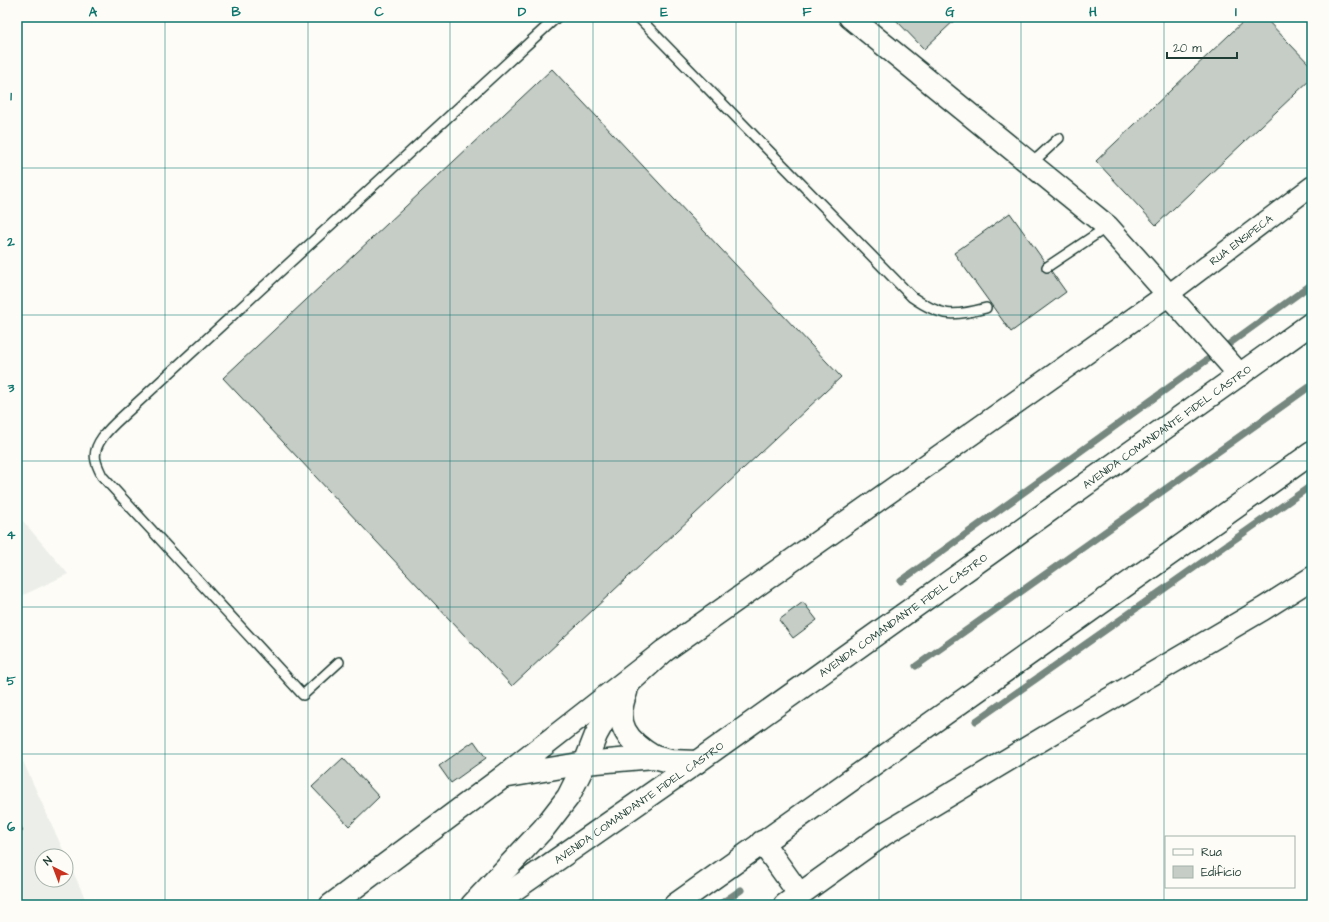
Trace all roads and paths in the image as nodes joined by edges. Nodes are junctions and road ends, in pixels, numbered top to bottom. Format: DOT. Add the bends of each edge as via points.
graph roads {
  1 [pos="556,17"];
  2 [pos="638,17"];
  3 [pos="850,17"];
  4 [pos="1059,138"];
  5 [pos="1031,164"];
  6 [pos="1312,186"];
  7 [pos="1108,226"];
  8 [pos="1047,268"];
  9 [pos="1169,294"];
  10 [pos="986,308"];
  11 [pos="1312,323"];
  12 [pos="1240,375"];
  13 [pos="1312,453"];
  14 [pos="1312,578"];
  15 [pos="664,651"];
  16 [pos="339,662"];
  17 [pos="631,681"];
  18 [pos="654,757"];
  19 [pos="697,762"];
  20 [pos="585,763"];
  21 [pos="502,777"];
  22 [pos="762,842"];
  23 [pos="792,900"];
  24 [pos="331,905"];
  25 [pos="472,905"];
  26 [pos="492,905"];
  27 [pos="675,905"];
  1 -- 16 [label="lane" via="109,428 98,444 95,460 102,476 303,695"];
  2 -- 10 [label="lane" via="912,297 928,308 949,314"];
  3 -- 5 [label="main road"];
  4 -- 5 [label="lane"];
  5 -- 7 [label="main road"];
  6 -- 9 [label="street, RUA ENSIPECA"];
  7 -- 8 [label="lane"];
  7 -- 9 [label="main road"];
  9 -- 12 [label="main road"];
  9 -- 15 [label="main road"];
  11 -- 12 [label="main road, AVENIDA COMANDANTE FIDEL CASTRO"];
  12 -- 19 [label="main road, AVENIDA COMANDANTE FIDEL CASTRO"];
  13 -- 22 [label="main road"];
  14 -- 23 [label="main road" via="884,834"];
  15 -- 17 [label="main road"];
  15 -- 21 [label="main road"];
  17 -- 18 [label="main road" via="623,699 622,726 628,737"];
  17 -- 20 [label="main road" via="607,715"];
  18 -- 19 [label="main road" via="670,761"];
  18 -- 20 [label="main road"];
  19 -- 26 [label="main road, AVENIDA COMANDANTE FIDEL CASTRO"];
  20 -- 21 [label="main road"];
  20 -- 25 [label="main road" via="568,798 544,828"];
  21 -- 24 [label="main road"];
  22 -- 23 [label="main road"];
  22 -- 27 [label="main road"];
}
